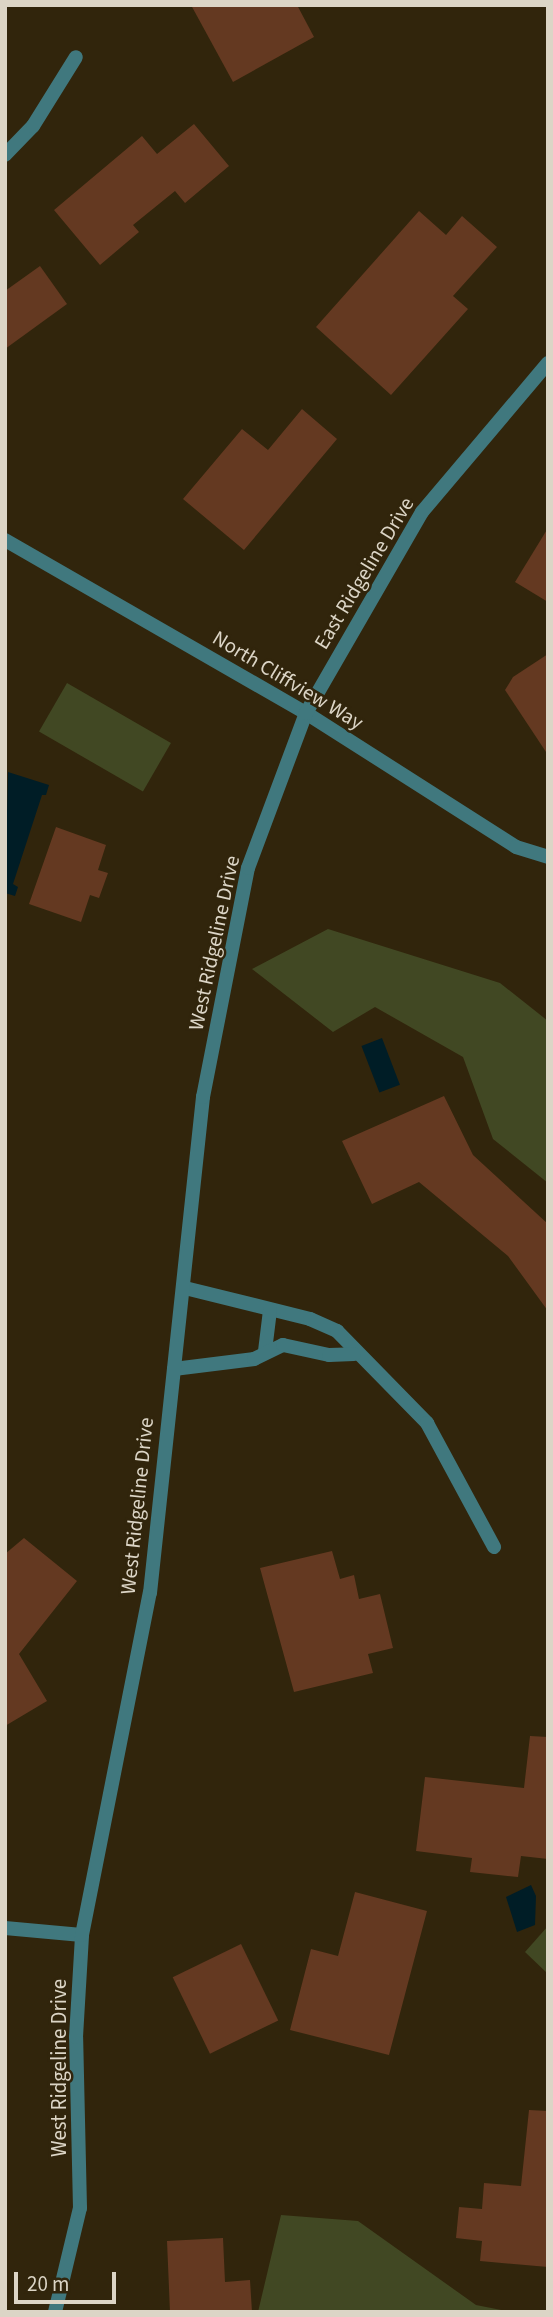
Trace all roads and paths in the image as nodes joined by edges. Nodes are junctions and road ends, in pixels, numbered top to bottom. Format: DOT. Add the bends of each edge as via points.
graph roads {
  1 [pos="76,57"];
  2 [pos="5,155"];
  3 [pos="548,363"];
  4 [pos="5,540"];
  5 [pos="306,713"];
  6 [pos="548,857"];
  7 [pos="185,1288"];
  8 [pos="270,1310"];
  9 [pos="265,1351"];
  10 [pos="354,1354"];
  11 [pos="174,1369"];
  12 [pos="494,1548"];
  13 [pos="5,1928"];
  14 [pos="82,1935"];
  15 [pos="55,2312"];
  1 -- 2 [label="street" via="33,126"];
  3 -- 5 [label="street, East Ridgeline Drive" via="422,512"];
  4 -- 5 [label="street, North Cliffview Way"];
  5 -- 6 [label="street, North Cliffview Way" via="516,846"];
  5 -- 7 [label="street, West Ridgeline Drive" via="248,868 203,1097"];
  7 -- 8 [label="street"];
  7 -- 11 [label="street, West Ridgeline Drive"];
  8 -- 9 [label="street"];
  8 -- 10 [label="street" via="337,1331"];
  9 -- 10 [label="street" via="284,1345"];
  9 -- 11 [label="street" via="254,1359"];
  10 -- 12 [label="street" via="393,1384 427,1423"];
  11 -- 14 [label="street, West Ridgeline Drive" via="150,1592"];
  13 -- 14 [label="street"];
  14 -- 15 [label="street, West Ridgeline Drive" via="76,2037 80,2208"];
}
